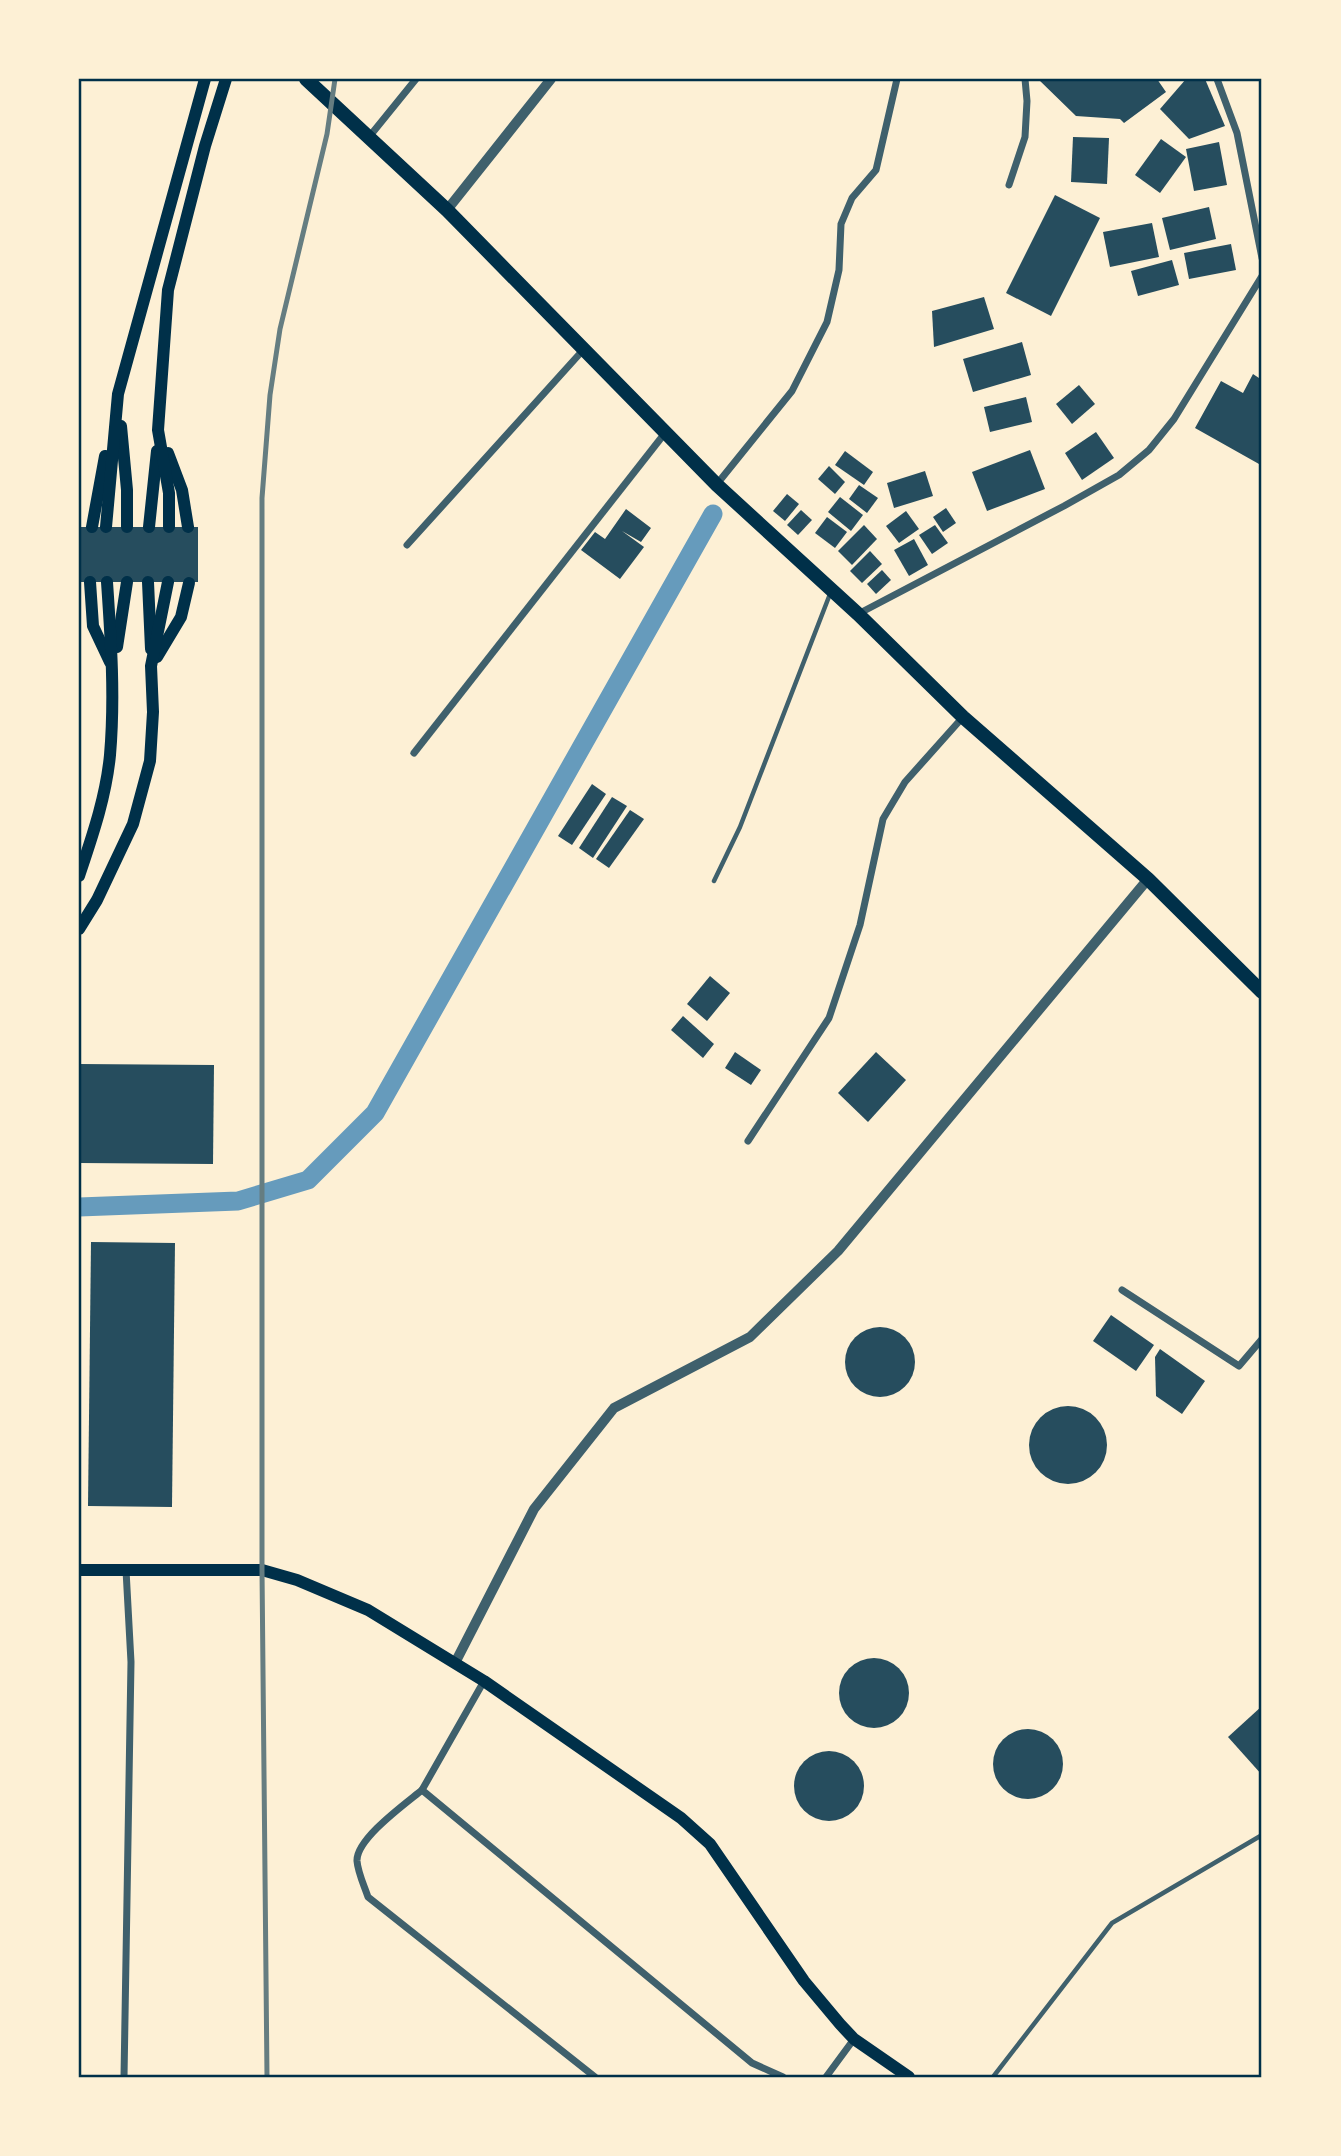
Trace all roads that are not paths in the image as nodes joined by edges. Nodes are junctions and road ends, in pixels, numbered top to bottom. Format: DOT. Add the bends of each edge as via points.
graph roads {
  1 [pos="205,79"];
  2 [pos="226,79"];
  3 [pos="306,79"];
  4 [pos="416,79"];
  5 [pos="551,79"];
  6 [pos="897,79"];
  7 [pos="1025,79"];
  8 [pos="1217,79"];
  9 [pos="369,138"];
  10 [pos="1009,185"];
  11 [pos="447,210"];
  12 [pos="1262,258"];
  13 [pos="1262,276"];
  14 [pos="585,349"];
  15 [pos="118,394"];
  16 [pos="158,430"];
  17 [pos="666,432"];
  18 [pos="717,485"];
  19 [pos="92,527"];
  20 [pos="106,527"];
  21 [pos="127,527"];
  22 [pos="149,527"];
  23 [pos="169,527"];
  24 [pos="188,527"];
  25 [pos="407,545"];
  26 [pos="90,582"];
  27 [pos="107,582"];
  28 [pos="127,582"];
  29 [pos="148,582"];
  30 [pos="168,582"];
  31 [pos="190,583"];
  32 [pos="832,590"];
  33 [pos="858,614"];
  34 [pos="151,666"];
  35 [pos="113,668"];
  36 [pos="962,717"];
  37 [pos="414,753"];
  38 [pos="79,876"];
  39 [pos="1148,879"];
  40 [pos="713,881"];
  41 [pos="79,929"];
  42 [pos="1262,992"];
  43 [pos="748,1141"];
  44 [pos="1122,1290"];
  45 [pos="1262,1339"];
  46 [pos="79,1570"];
  47 [pos="126,1570"];
  48 [pos="455,1663"];
  49 [pos="484,1681"];
  50 [pos="422,1790"];
  51 [pos="1262,1835"];
  52 [pos="854,2039"];
  53 [pos="124,2077"];
  54 [pos="595,2077"];
  55 [pos="783,2077"];
  56 [pos="826,2077"];
  57 [pos="909,2077"];
  58 [pos="993,2077"];
  1 -- 15 [label="main road"];
  2 -- 16 [label="main road" via="168,290"];
  3 -- 9 [label="main road"];
  4 -- 9 [label="street"];
  5 -- 11 [label="street"];
  6 -- 18 [label="street" via="876,170 852,198 841,224 839,270 827,322 792,391"];
  7 -- 10 [label="street" via="1025,137"];
  8 -- 12 [label="street" via="1237,133"];
  9 -- 11 [label="main road"];
  11 -- 14 [label="main road"];
  13 -- 33 [label="street" via="1174,419 1149,450 1119,475 1075,500"];
  14 -- 17 [label="main road"];
  14 -- 25 [label="street"];
  15 -- 19 [label="main road"];
  15 -- 20 [label="main road"];
  15 -- 21 [label="main road"];
  16 -- 22 [label="main road"];
  16 -- 23 [label="main road" via="169,493"];
  16 -- 24 [label="main road" via="183,490"];
  17 -- 18 [label="main road"];
  17 -- 37 [label="street"];
  18 -- 32 [label="main road"];
  26 -- 35 [label="main road" via="93,626"];
  27 -- 35 [label="main road"];
  28 -- 35 [label="main road"];
  29 -- 34 [label="main road"];
  30 -- 34 [label="main road"];
  31 -- 34 [label="main road" via="181,617"];
  32 -- 33 [label="main road"];
  32 -- 40 [label="lane" via="740,827"];
  33 -- 36 [label="main road"];
  34 -- 41 [label="main road" via="150,761 133,824"];
  35 -- 38 [label="main road" via="110,757 98,817"];
  36 -- 39 [label="main road"];
  36 -- 43 [label="street" via="905,782 883,819 860,925 829,1018"];
  39 -- 42 [label="main road"];
  39 -- 48 [label="street" via="838,1251 750,1337 614,1408 534,1509"];
  44 -- 45 [label="street" via="1239,1366"];
  46 -- 47 [label="main road"];
  47 -- 48 [label="main road" via="262,1570 368,1610"];
  47 -- 53 [label="street" via="131,1662"];
  48 -- 49 [label="main road"];
  49 -- 50 [label="street"];
  49 -- 52 [label="main road" via="681,1818 709,1844 804,1980"];
  50 -- 54 [label="street" via="365,1839 356,1857 368,1897"];
  50 -- 55 [label="street" via="752,2063"];
  51 -- 58 [label="lane" via="1112,1923"];
  52 -- 56 [label="street"];
  52 -- 57 [label="main road"];
}
